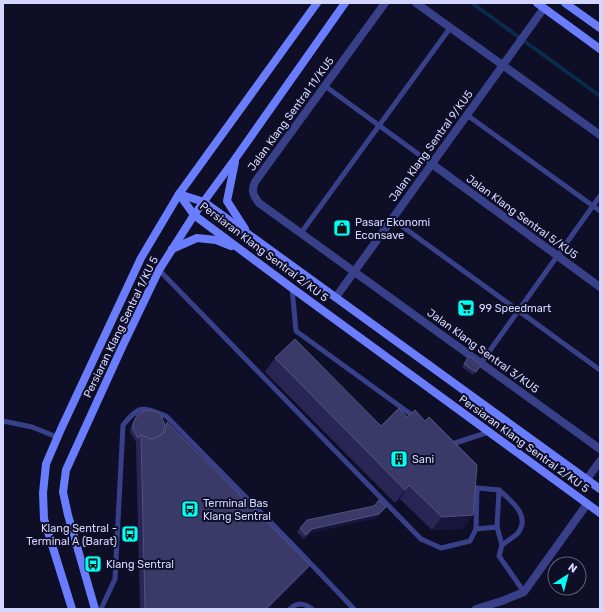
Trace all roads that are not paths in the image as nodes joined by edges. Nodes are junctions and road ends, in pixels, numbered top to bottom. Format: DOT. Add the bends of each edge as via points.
graph roads {
  1 [pos="317,3"];
  2 [pos="345,3"];
  3 [pos="384,3"];
  4 [pos="416,3"];
  5 [pos="565,3"];
  6 [pos="541,5"];
  7 [pos="450,28"];
  8 [pos="600,28"];
  9 [pos="600,49"];
  10 [pos="503,65"];
  11 [pos="325,86"];
  12 [pos="467,115"];
  13 [pos="379,126"];
  14 [pos="600,135"];
  15 [pos="235,159"];
  16 [pos="432,164"];
  17 [pos="179,194"];
  18 [pos="600,196"];
  19 [pos="204,202"];
  20 [pos="593,206"];
  21 [pos="600,211"];
  22 [pos="194,215"];
  23 [pos="392,219"];
  24 [pos="301,233"];
  25 [pos="248,234"];
  26 [pos="172,249"];
  27 [pos="243,252"];
  28 [pos="557,256"];
  29 [pos="159,270"];
  30 [pos="354,272"];
  31 [pos="600,287"];
  32 [pos="292,288"];
  33 [pos="336,297"];
  34 [pos="519,311"];
  35 [pos="481,363"];
  36 [pos="600,370"];
  37 [pos="3,421"];
  38 [pos="421,422"];
  39 [pos="489,432"];
  40 [pos="57,437"];
  41 [pos="446,440"];
  42 [pos="600,449"];
  43 [pos="600,461"];
  44 [pos="587,479"];
  45 [pos="600,489"];
  46 [pos="499,490"];
  47 [pos="587,504"];
  48 [pos="600,513"];
  49 [pos="497,527"];
  50 [pos="476,529"];
  51 [pos="502,545"];
  52 [pos="524,592"];
  53 [pos="72,609"];
  54 [pos="95,609"];
  55 [pos="101,609"];
  56 [pos="290,609"];
  57 [pos="312,609"];
  58 [pos="354,609"];
  59 [pos="476,609"];
  1 -- 17 [label="street, Persiaran Klang Sentral 1/KU 5"];
  2 -- 15 [label="street, Persiaran Klang Sentral 1/KU 5"];
  3 -- 11 [label="street, Jalan Klang Sentral 11/KU5"];
  4 -- 7 [label="street"];
  5 -- 8 [label="street"];
  6 -- 9 [label="street"];
  6 -- 10 [label="street, Jalan Klang Sentral 9/KU5"];
  7 -- 10 [label="street"];
  7 -- 13 [label="lane"];
  10 -- 12 [label="street, Jalan Klang Sentral 9/KU5"];
  10 -- 14 [label="street"];
  11 -- 13 [label="lane"];
  11 -- 24 [label="street, Jalan Klang Sentral 11/KU5" via="252,189 258,203"];
  12 -- 16 [label="street, Jalan Klang Sentral 9/KU5"];
  12 -- 20 [label="lane"];
  13 -- 16 [label="lane"];
  13 -- 24 [label="lane"];
  15 -- 19 [label="street, Persiaran Klang Sentral 1/KU 5"];
  15 -- 25 [label="street" via="228,201"];
  16 -- 23 [label="street, Jalan Klang Sentral 9/KU5"];
  16 -- 28 [label="street, Jalan Klang Sentral 5/KU5"];
  17 -- 19 [label="street, Persiaran Klang Sentral 2/KU 5"];
  17 -- 22 [label="street, Persiaran Klang Sentral 2/KU 5"];
  17 -- 40 [label="street, Persiaran Klang Sentral 1/KU 5" via="141,258"];
  18 -- 20 [label="lane"];
  19 -- 22 [label="street, Persiaran Klang Sentral 1/KU 5"];
  19 -- 25 [label="street, Persiaran Klang Sentral 2/KU 5"];
  20 -- 21 [label="lane"];
  20 -- 28 [label="lane"];
  22 -- 26 [label="street, Persiaran Klang Sentral 1/KU 5"];
  22 -- 27 [label="street, Persiaran Klang Sentral 2/KU 5"];
  23 -- 30 [label="street, Jalan Klang Sentral 9/KU5"];
  23 -- 34 [label="lane"];
  24 -- 30 [label="street, Jalan Klang Sentral 11/KU5"];
  25 -- 33 [label="street, Persiaran Klang Sentral 2/KU 5"];
  26 -- 27 [label="street" via="197,238 216,240"];
  26 -- 29 [label="street, Persiaran Klang Sentral 1/KU 5"];
  27 -- 32 [label="street, Persiaran Klang Sentral 2/KU 5"];
  28 -- 31 [label="street, Jalan Klang Sentral 5/KU5"];
  28 -- 34 [label="lane"];
  29 -- 50 [label="lane" via="421,539 440,548 470,541"];
  29 -- 54 [label="street, Persiaran Klang Sentral 1/KU 5" via="66,470 63,492"];
  30 -- 33 [label="street, Jalan Klang Sentral 9/KU5"];
  30 -- 35 [label="street, Jalan Klang Sentral 3/KU5"];
  32 -- 38 [label="lane" via="296,331"];
  32 -- 39 [label="street, Persiaran Klang Sentral 2/KU 5"];
  33 -- 44 [label="street, Persiaran Klang Sentral 2/KU 5"];
  34 -- 35 [label="lane"];
  34 -- 36 [label="lane"];
  35 -- 42 [label="street, Jalan Klang Sentral 3/KU5"];
  37 -- 40 [label="lane" via="32,427"];
  39 -- 41 [label="lane" via="452,444"];
  39 -- 47 [label="street, Persiaran Klang Sentral 2/KU 5"];
  40 -- 53 [label="street, Persiaran Klang Sentral 1/KU 5" via="46,464 44,519"];
  43 -- 44 [label="street"];
  44 -- 45 [label="street, Persiaran Klang Sentral 2/KU 5"];
  46 -- 49 [label="lane"];
  46 -- 50 [label="lane" via="477,488"];
  46 -- 51 [label="lane" via="521,512 518,532"];
  47 -- 48 [label="street, Persiaran Klang Sentral 2/KU 5"];
  47 -- 52 [label="street"];
  49 -- 50 [label="lane"];
  49 -- 51 [label="lane"];
  51 -- 52 [label="lane" via="499,556"];
  52 -- 59 [label="street"];
  55 -- 58 [label="lane" via="115,579 123,425 134,411 147,408 166,416"];
  56 -- 57 [label="lane" via="300,603"];
}
